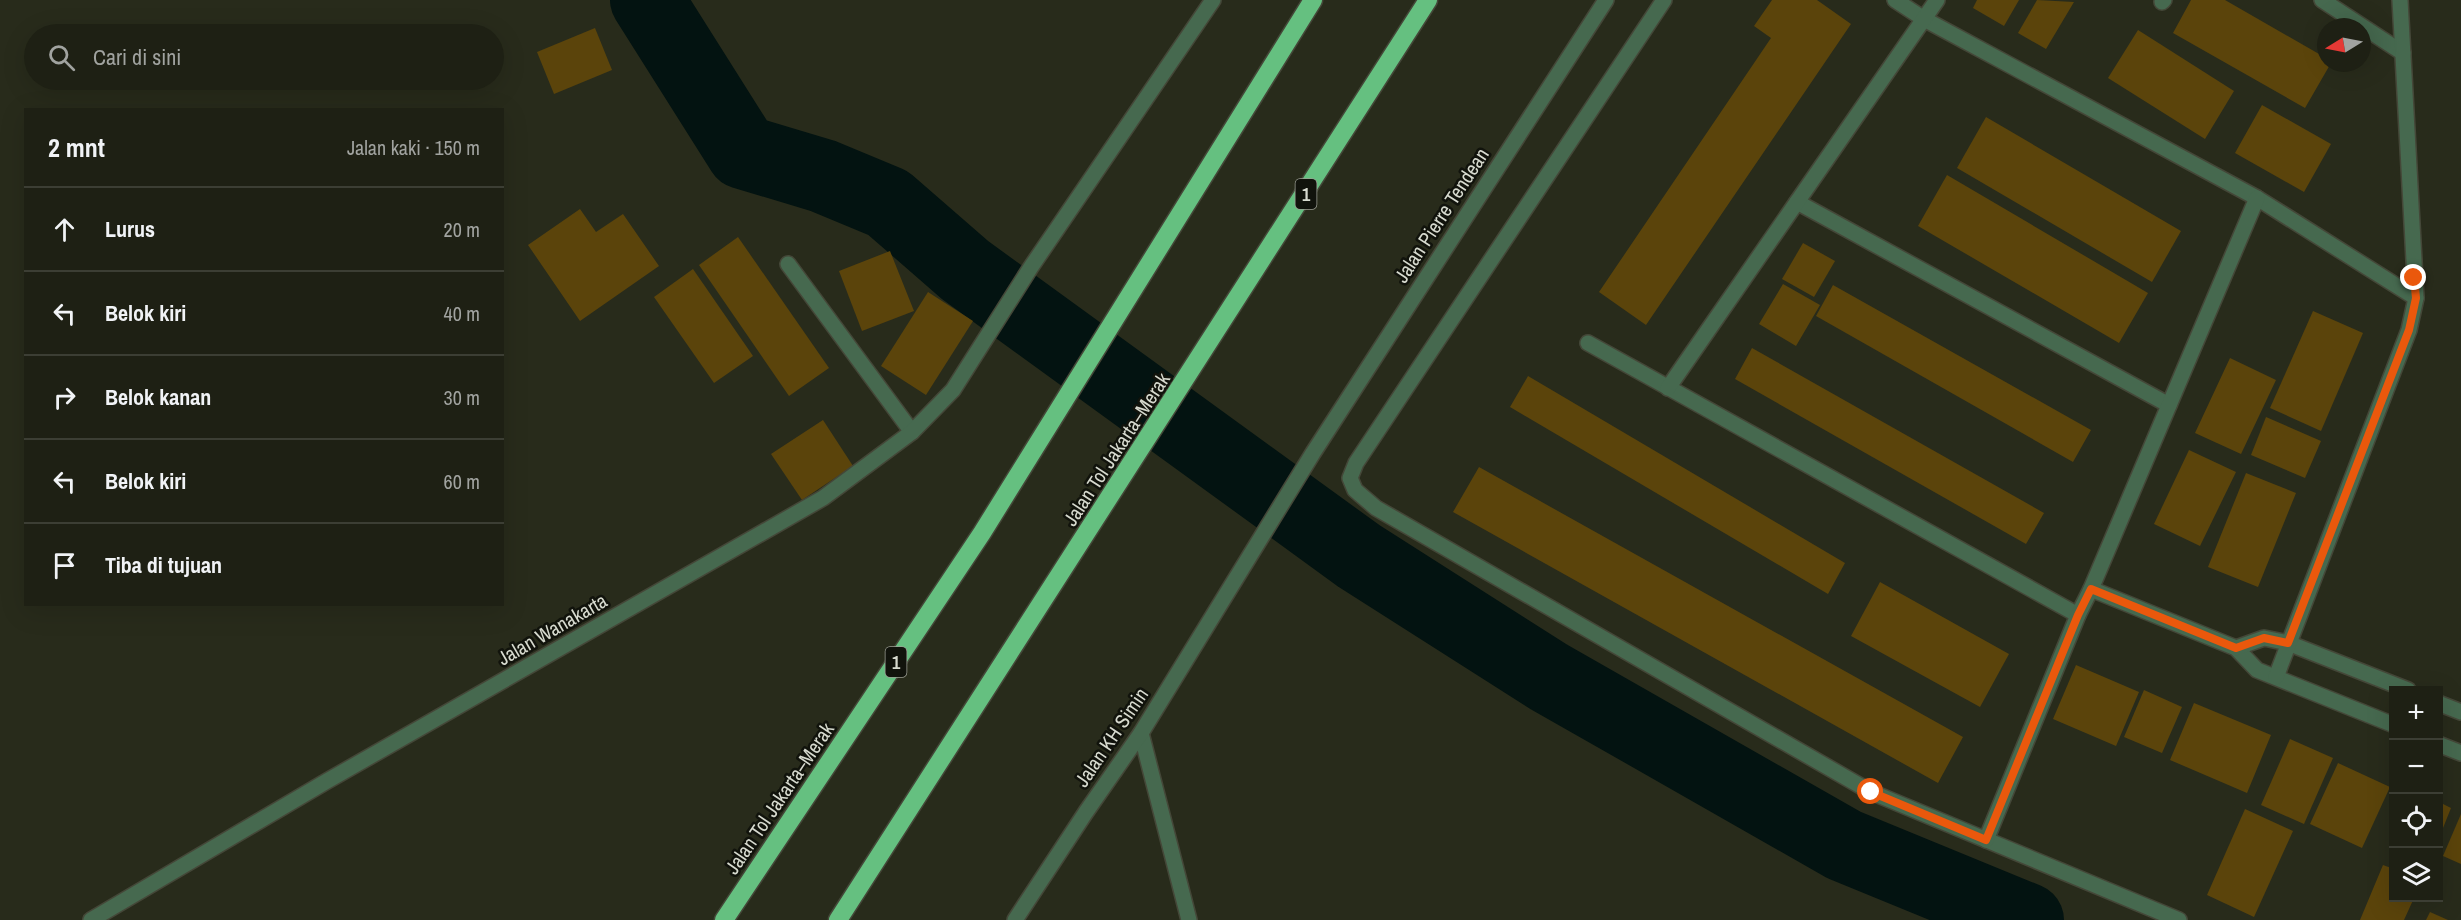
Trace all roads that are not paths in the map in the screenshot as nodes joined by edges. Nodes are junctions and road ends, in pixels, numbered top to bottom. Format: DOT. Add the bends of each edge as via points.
graph roads {
  1 [pos="1213,0"];
  2 [pos="1313,0"];
  3 [pos="1428,0"];
  4 [pos="1606,0"];
  5 [pos="1664,0"];
  6 [pos="1895,0"];
  7 [pos="1937,0"];
  8 [pos="2322,0"];
  9 [pos="2400,0"];
  10 [pos="1924,19"];
  11 [pos="2403,53"];
  12 [pos="2258,198"];
  13 [pos="1797,202"];
  14 [pos="788,264"];
  15 [pos="2416,298"];
  16 [pos="1588,343"];
  17 [pos="1668,388"];
  18 [pos="2169,405"];
  19 [pos="912,432"];
  20 [pos="1238,575"];
  21 [pos="2091,589"];
  22 [pos="2078,615"];
  23 [pos="2288,643"];
  24 [pos="2236,648"];
  25 [pos="2276,677"];
  26 [pos="2398,686"];
  27 [pos="2443,705"];
  28 [pos="2461,712"];
  29 [pos="2389,723"];
  30 [pos="1141,733"];
  31 [pos="2443,746"];
  32 [pos="2461,753"];
  33 [pos="1986,840"];
  34 [pos="91,920"];
  35 [pos="724,920"];
  36 [pos="838,920"];
  37 [pos="1015,920"];
  38 [pos="1190,920"];
  39 [pos="2179,920"];
  1 -- 19 [label="street, Jalan Wanakarta" via="1031,267 953,390"];
  2 -- 35 [label="highway, Jalan Tol Jakarta–Merak / 1" via="982,533"];
  3 -- 36 [label="highway, Jalan Tol Jakarta–Merak / 1"];
  4 -- 20 [label="street, Jalan Pierre Tendean"];
  5 -- 33 [label="street" via="1350,478 1355,490 1376,508 1755,728 1871,792"];
  6 -- 10 [label="street"];
  7 -- 10 [label="street"];
  8 -- 11 [label="street"];
  9 -- 11 [label="street"];
  10 -- 12 [label="street"];
  10 -- 13 [label="street"];
  11 -- 15 [label="street"];
  12 -- 15 [label="street"];
  12 -- 18 [label="street"];
  13 -- 17 [label="street"];
  13 -- 18 [label="street"];
  14 -- 19 [label="street"];
  15 -- 23 [label="street" via="2409,330"];
  16 -- 17 [label="street"];
  17 -- 22 [label="street"];
  18 -- 21 [label="street"];
  19 -- 34 [label="street, Jalan Wanakarta" via="824,498"];
  20 -- 30 [label="street, Jalan KH Simin"];
  21 -- 22 [label="street"];
  21 -- 24 [label="street"];
  22 -- 33 [label="street"];
  23 -- 24 [label="street" via="2264,638"];
  23 -- 25 [label="street"];
  23 -- 26 [label="street"];
  24 -- 25 [label="street" via="2258,669"];
  25 -- 29 [label="street"];
  27 -- 28 [label="street"];
  30 -- 37 [label="street, Jalan KH Simin"];
  30 -- 38 [label="street"];
  31 -- 32 [label="street"];
  33 -- 39 [label="street"];
}
